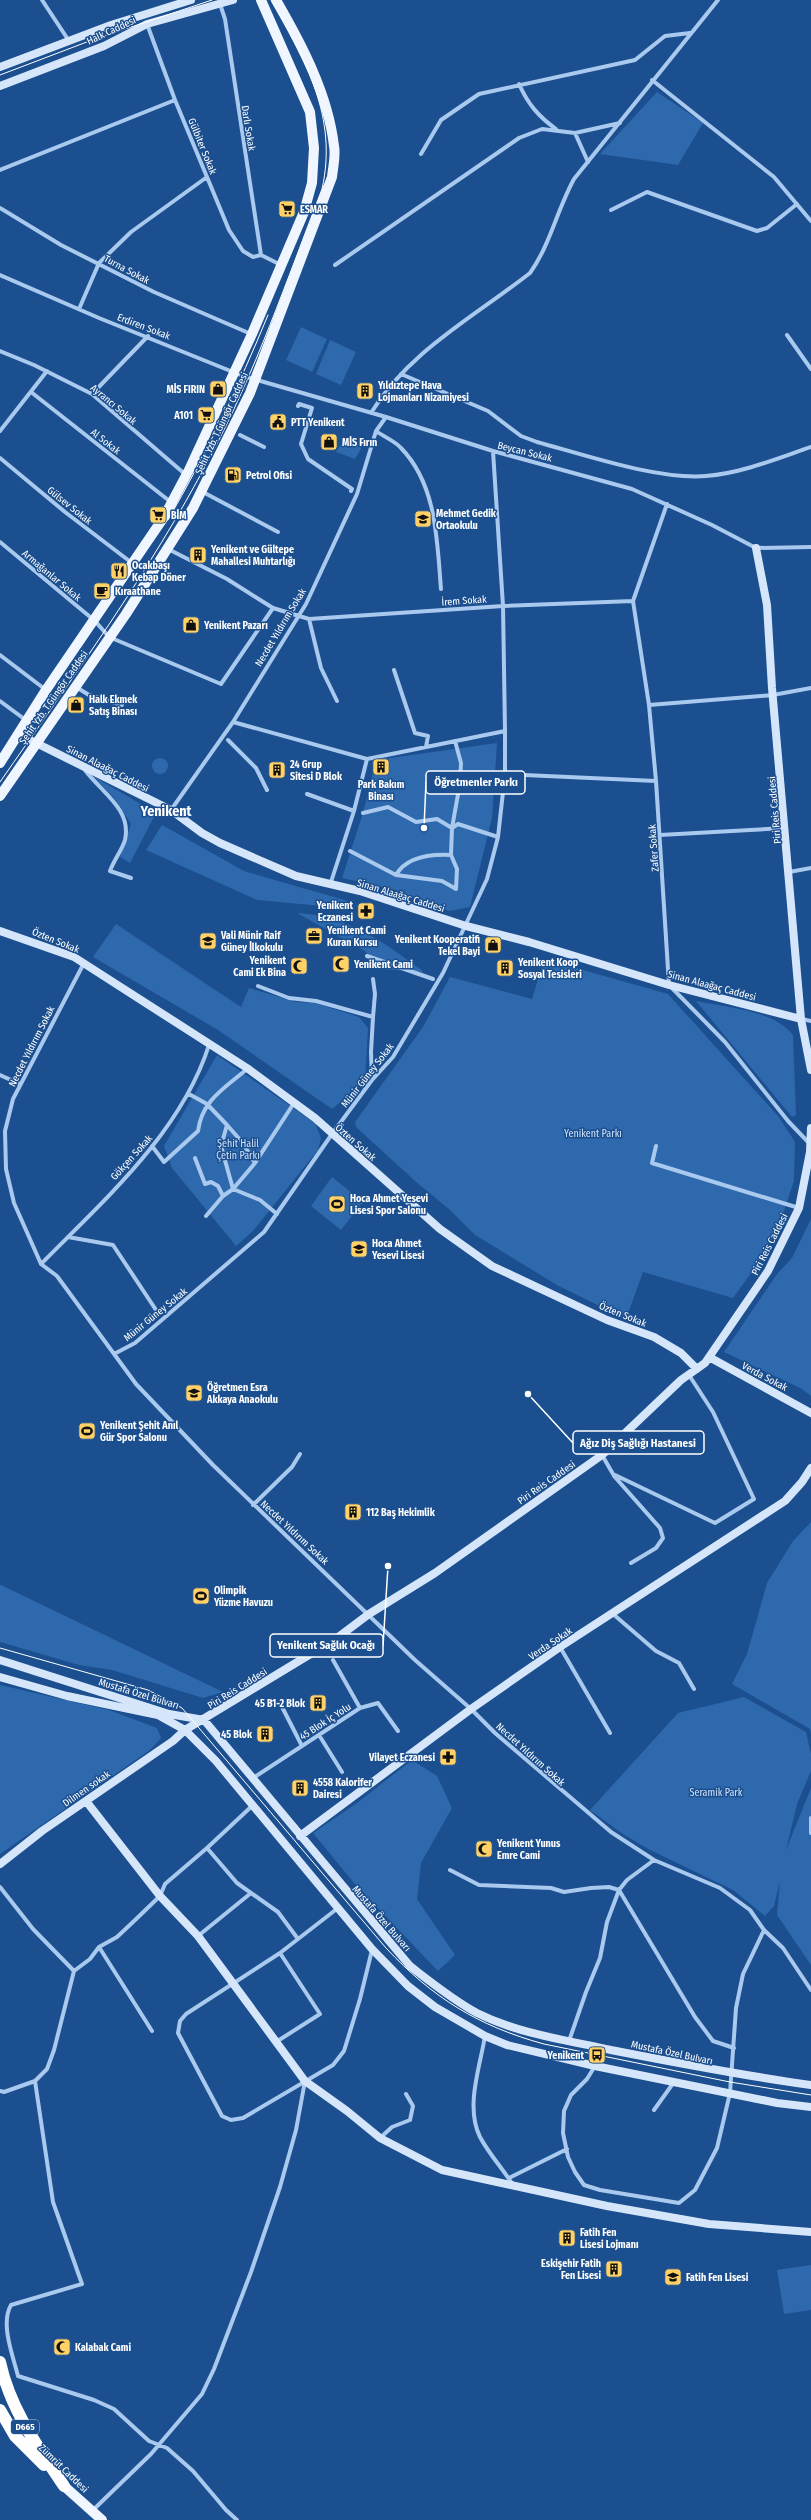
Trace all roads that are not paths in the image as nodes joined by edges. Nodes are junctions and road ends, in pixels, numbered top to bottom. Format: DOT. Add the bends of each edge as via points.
graph roads {
  1 [pos="42,0"];
  2 [pos="191,0"];
  3 [pos="233,0"];
  4 [pos="261,0"];
  5 [pos="276,0"];
  6 [pos="718,0"];
  7 [pos="220,4"];
  8 [pos="147,24"];
  9 [pos="691,32"];
  10 [pos="69,41"];
  11 [pos="0,67"];
  12 [pos="652,80"];
  13 [pos="519,84"];
  14 [pos="0,86"];
  15 [pos="175,100"];
  16 [pos="621,123"];
  17 [pos="557,129"];
  18 [pos="575,133"];
  19 [pos="421,154"];
  20 [pos="588,162"];
  21 [pos="0,170"];
  22 [pos="207,177"];
  23 [pos="797,204"];
  24 [pos="0,208"];
  25 [pos="611,210"];
  26 [pos="811,221"];
  27 [pos="261,255"];
  28 [pos="99,263"];
  29 [pos="282,265"];
  30 [pos="335,265"];
  31 [pos="0,275"];
  32 [pos="79,309"];
  33 [pos="252,334"];
  34 [pos="787,335"];
  35 [pos="148,336"];
  36 [pos="0,351"];
  37 [pos="811,369"];
  38 [pos="47,371"];
  39 [pos="234,372"];
  40 [pos="401,374"];
  41 [pos="255,379"];
  42 [pos="284,388"];
  43 [pos="30,392"];
  44 [pos="92,394"];
  45 [pos="298,406"];
  46 [pos="371,413"];
  47 [pos="386,417"];
  48 [pos="0,431"];
  49 [pos="376,431"];
  50 [pos="240,435"];
  51 [pos="264,447"];
  52 [pos="811,447"];
  53 [pos="493,451"];
  54 [pos="0,458"];
  55 [pos="186,475"];
  56 [pos="201,491"];
  57 [pos="351,491"];
  58 [pos="172,503"];
  59 [pos="667,504"];
  60 [pos="278,532"];
  61 [pos="0,542"];
  62 [pos="756,548"];
  63 [pos="811,548"];
  64 [pos="168,549"];
  65 [pos="132,563"];
  66 [pos="442,589"];
  67 [pos="633,601"];
  68 [pos="503,606"];
  69 [pos="274,608"];
  70 [pos="298,616"];
  71 [pos="309,619"];
  72 [pos="95,621"];
  73 [pos="109,637"];
  74 [pos="0,655"];
  75 [pos="394,670"];
  76 [pos="76,686"];
  77 [pos="811,688"];
  78 [pos="46,690"];
  79 [pos="773,695"];
  80 [pos="0,701"];
  81 [pos="337,701"];
  82 [pos="122,705"];
  83 [pos="649,705"];
  84 [pos="27,722"];
  85 [pos="233,722"];
  86 [pos="505,731"];
  87 [pos="18,734"];
  88 [pos="228,740"];
  89 [pos="455,741"];
  90 [pos="36,743"];
  91 [pos="426,748"];
  92 [pos="367,759"];
  93 [pos="0,763"];
  94 [pos="83,766"];
  95 [pos="504,774"];
  96 [pos="656,781"];
  97 [pos="267,790"];
  98 [pos="307,794"];
  99 [pos="0,796"];
  100 [pos="171,810"];
  101 [pos="354,811"];
  102 [pos="363,813"];
  103 [pos="452,828"];
  104 [pos="786,828"];
  105 [pos="660,835"];
  106 [pos="498,837"];
  107 [pos="350,851"];
  108 [pos="451,855"];
  109 [pos="811,868"];
  110 [pos="789,872"];
  111 [pos="396,875"];
  112 [pos="131,878"];
  113 [pos="330,885"];
  114 [pos="466,926"];
  115 [pos="0,931"];
  116 [pos="367,956"];
  117 [pos="84,963"];
  118 [pos="433,978"];
  119 [pos="373,979"];
  120 [pos="670,985"];
  121 [pos="258,986"];
  122 [pos="373,1018"];
  123 [pos="801,1019"];
  124 [pos="811,1021"];
  125 [pos="209,1045"];
  126 [pos="248,1068"];
  127 [pos="811,1070"];
  128 [pos="0,1075"];
  129 [pos="372,1080"];
  130 [pos="20,1084"];
  131 [pos="189,1094"];
  132 [pos="294,1103"];
  133 [pos="207,1104"];
  134 [pos="228,1125"];
  135 [pos="811,1128"];
  136 [pos="332,1134"];
  137 [pos="810,1144"];
  138 [pos="152,1146"];
  139 [pos="656,1146"];
  140 [pos="195,1158"];
  141 [pos="255,1163"];
  142 [pos="233,1189"];
  143 [pos="223,1196"];
  144 [pos="799,1208"];
  145 [pos="277,1214"];
  146 [pos="206,1216"];
  147 [pos="68,1237"];
  148 [pos="41,1264"];
  149 [pos="156,1310"];
  150 [pos="114,1354"];
  151 [pos="709,1357"];
  152 [pos="697,1369"];
  153 [pos="689,1375"];
  154 [pos="811,1412"];
  155 [pos="300,1454"];
  156 [pos="602,1455"];
  157 [pos="811,1468"];
  158 [pos="613,1474"];
  159 [pos="253,1505"];
  160 [pos="631,1563"];
  161 [pos="369,1614"];
  162 [pos="613,1614"];
  163 [pos="560,1648"];
  164 [pos="0,1660"];
  165 [pos="333,1660"];
  166 [pos="0,1677"];
  167 [pos="694,1689"];
  168 [pos="280,1703"];
  169 [pos="360,1708"];
  170 [pos="471,1709"];
  171 [pos="204,1720"];
  172 [pos="185,1730"];
  173 [pos="398,1730"];
  174 [pos="610,1733"];
  175 [pos="319,1735"];
  176 [pos="302,1746"];
  177 [pos="342,1772"];
  178 [pos="253,1778"];
  179 [pos="86,1801"];
  180 [pos="252,1806"];
  181 [pos="811,1818"];
  182 [pos="811,1834"];
  183 [pos="300,1836"];
  184 [pos="208,1848"];
  185 [pos="654,1860"];
  186 [pos="0,1864"];
  187 [pos="450,1870"];
  188 [pos="0,1886"];
  189 [pos="619,1890"];
  190 [pos="251,1893"];
  191 [pos="160,1896"];
  192 [pos="338,1908"];
  193 [pos="764,1930"];
  194 [pos="198,1936"];
  195 [pos="298,1939"];
  196 [pos="99,1947"];
  197 [pos="372,1949"];
  198 [pos="280,1953"];
  199 [pos="74,1971"];
  200 [pos="235,1983"];
  201 [pos="811,1990"];
  202 [pos="152,2032"];
  203 [pos="486,2036"];
  204 [pos="569,2041"];
  205 [pos="276,2042"];
  206 [pos="734,2048"];
  207 [pos="595,2066"];
  208 [pos="731,2074"];
  209 [pos="35,2081"];
  210 [pos="306,2081"];
  211 [pos="674,2082"];
  212 [pos="811,2086"];
  213 [pos="0,2091"];
  214 [pos="730,2093"];
  215 [pos="406,2094"];
  216 [pos="811,2107"];
  217 [pos="654,2110"];
  218 [pos="380,2138"];
  219 [pos="567,2149"];
  220 [pos="509,2178"];
  221 [pos="514,2186"];
  222 [pos="811,2232"];
  223 [pos="0,2362"];
  224 [pos="0,2410"];
  225 [pos="159,2445"];
  226 [pos="64,2486"];
  227 [pos="92,2511"];
  228 [pos="102,2520"];
  229 [pos="237,2520"];
  1 -- 10 [label="street"];
  2 -- 10 [label="main road, Halk Caddesi"];
  3 -- 7 [label="main road, Halk Caddesi"];
  4 -- 29 [label="main road, Şehit Yzb. T.Güngör Caddesi" via="310,112 314,148 312,183 304,212"];
  5 -- 41 [label="main road, Şehit Yzb. T.Güngör Caddesi" via="293,28 321,90 335,147 332,177"];
  6 -- 9 [label="street"];
  7 -- 8 [label="main road, Halk Caddesi"];
  7 -- 27 [label="street, Darlı Sokak" via="225,20"];
  8 -- 14 [label="main road, Halk Caddesi" via="104,46"];
  8 -- 15 [label="street, Gülbiter Sokak"];
  9 -- 12 [label="street"];
  9 -- 13 [label="street" via="666,36 635,60"];
  10 -- 11 [label="main road, Halk Caddesi"];
  12 -- 16 [label="street"];
  12 -- 23 [label="street" via="774,177"];
  13 -- 17 [label="street" via="539,117"];
  13 -- 19 [label="street" via="479,94 441,120"];
  15 -- 21 [label="street"];
  15 -- 22 [label="street, Gülbiter Sokak"];
  16 -- 18 [label="street"];
  16 -- 20 [label="street"];
  17 -- 18 [label="street"];
  17 -- 30 [label="street" via="542,129 519,138"];
  18 -- 20 [label="street"];
  20 -- 40 [label="street" via="574,179 564,198 548,242 530,273 430,345"];
  22 -- 27 [label="street, Gülbiter Sokak" via="232,236 244,251 253,257"];
  22 -- 28 [label="street" via="131,232"];
  23 -- 25 [label="street" via="767,228 757,231 646,192"];
  23 -- 26 [label="street"];
  24 -- 28 [label="street, Turna Sokak"];
  27 -- 29 [label="street"];
  28 -- 32 [label="street"];
  28 -- 33 [label="street, Turna Sokak" via="154,292"];
  29 -- 33 [label="main road, Şehit Yzb. T.Güngör Caddesi"];
  31 -- 32 [label="street, Erdiren Sokak"];
  32 -- 35 [label="street, Erdiren Sokak"];
  33 -- 39 [label="main road, Şehit Yzb. T.Güngör Caddesi"];
  34 -- 37 [label="street"];
  35 -- 39 [label="street, Erdiren Sokak"];
  35 -- 44 [label="street"];
  36 -- 38 [label="street, Ayrancı Sokak"];
  38 -- 43 [label="street"];
  38 -- 44 [label="street, Ayrancı Sokak"];
  39 -- 41 [label="street, Erdiren Sokak"];
  39 -- 55 [label="main road, Şehit Yzb. T.Güngör Caddesi"];
  40 -- 46 [label="street"];
  40 -- 52 [label="street" via="488,411 521,436 537,442 673,476 706,476 746,469"];
  41 -- 42 [label="street, Erdiren Sokak"];
  41 -- 56 [label="main road, Şehit Yzb. T.Güngör Caddesi"];
  42 -- 46 [label="street, Beycan Sokak"];
  43 -- 48 [label="street"];
  43 -- 58 [label="street, Al Sokak"];
  44 -- 55 [label="street, Ayrancı Sokak"];
  45 -- 57 [label="street" via="299,404 312,408 300,444 308,460 352,489"];
  46 -- 47 [label="street, Beycan Sokak"];
  47 -- 49 [label="street, Necdet Yıldırım Sokak"];
  47 -- 53 [label="street, Beycan Sokak"];
  49 -- 66 [label="street" via="400,447 415,465 426,488 434,518"];
  49 -- 70 [label="street, Necdet Yıldırım Sokak" via="357,494"];
  50 -- 51 [label="street"];
  53 -- 59 [label="street, Beycan Sokak" via="632,489"];
  53 -- 68 [label="street, Münir Güney Sokak"];
  54 -- 65 [label="street, Gülsev Sokak"];
  55 -- 58 [label="main road, Şehit Yzb. T.Güngör Caddesi"];
  56 -- 60 [label="street"];
  56 -- 64 [label="main road, Şehit Yzb. T.Güngör Caddesi"];
  58 -- 65 [label="main road, Şehit Yzb. T.Güngör Caddesi"];
  59 -- 62 [label="street, Beycan Sokak"];
  59 -- 67 [label="street, Zafer Sokak"];
  61 -- 72 [label="street, Armağanlar Sokak"];
  62 -- 63 [label="street"];
  62 -- 79 [label="main road, Piri Reis Caddesi" via="767,604"];
  64 -- 69 [label="street, İrem Sokak" via="227,579"];
  64 -- 73 [label="main road, Şehit Yzb. T.Güngör Caddesi"];
  65 -- 72 [label="main road, Şehit Yzb. T.Güngör Caddesi"];
  67 -- 68 [label="street, İrem Sokak"];
  67 -- 83 [label="street, Zafer Sokak"];
  68 -- 71 [label="street, İrem Sokak"];
  68 -- 86 [label="street, Münir Güney Sokak"];
  69 -- 70 [label="street, İrem Sokak"];
  69 -- 73 [label="street" via="221,684"];
  70 -- 71 [label="street, İrem Sokak"];
  70 -- 85 [label="street, Necdet Yıldırım Sokak"];
  71 -- 81 [label="street" via="321,668"];
  72 -- 73 [label="street, Armağanlar Sokak"];
  72 -- 78 [label="main road, Şehit Yzb. T.Güngör Caddesi"];
  73 -- 76 [label="main road, Şehit Yzb. T.Güngör Caddesi"];
  74 -- 78 [label="street"];
  75 -- 91 [label="street" via="415,733 428,736"];
  76 -- 82 [label="street" via="90,696"];
  76 -- 90 [label="main road, Şehit Yzb. T.Güngör Caddesi"];
  77 -- 79 [label="street"];
  78 -- 84 [label="main road, Şehit Yzb. T.Güngör Caddesi"];
  79 -- 83 [label="street"];
  79 -- 104 [label="main road, Piri Reis Caddesi"];
  80 -- 84 [label="street"];
  83 -- 96 [label="street, Zafer Sokak"];
  84 -- 87 [label="main road, Şehit Yzb. T.Güngör Caddesi"];
  85 -- 92 [label="street"];
  85 -- 100 [label="street, Necdet Yıldırım Sokak"];
  86 -- 89 [label="street"];
  86 -- 95 [label="street, Münir Güney Sokak"];
  87 -- 90 [label="main road, Sinan Alaağaç Caddesi"];
  87 -- 93 [label="main road, Şehit Yzb. T.Güngör Caddesi"];
  88 -- 97 [label="street" via="256,768"];
  89 -- 91 [label="street"];
  89 -- 103 [label="street" via="460,763 460,783"];
  90 -- 94 [label="main road, Sinan Alaağaç Caddesi"];
  90 -- 99 [label="main road, Şehit Yzb. T.Güngör Caddesi"];
  91 -- 92 [label="street"];
  92 -- 101 [label="street"];
  94 -- 100 [label="main road, Sinan Alaağaç Caddesi"];
  94 -- 112 [label="street" via="97,786 121,809 126,821 125,840 110,871"];
  95 -- 96 [label="street"];
  95 -- 106 [label="street, Münir Güney Sokak"];
  96 -- 105 [label="street, Zafer Sokak"];
  98 -- 101 [label="street"];
  100 -- 113 [label="main road, Sinan Alaağaç Caddesi" via="202,833 226,846 296,876"];
  101 -- 113 [label="street"];
  102 -- 103 [label="street" via="388,807 416,822 437,818"];
  103 -- 106 [label="street" via="458,824"];
  103 -- 108 [label="street"];
  104 -- 105 [label="street"];
  104 -- 110 [label="main road, Piri Reis Caddesi"];
  105 -- 120 [label="street, Zafer Sokak"];
  106 -- 114 [label="street, Münir Güney Sokak" via="487,879"];
  107 -- 111 [label="street"];
  108 -- 111 [label="street" via="424,856 411,860 401,867"];
  108 -- 111 [label="street" via="458,869 456,888 442,880"];
  109 -- 110 [label="street"];
  110 -- 123 [label="main road, Piri Reis Caddesi"];
  113 -- 114 [label="main road, Sinan Alaağaç Caddesi" via="360,891"];
  114 -- 120 [label="main road, Sinan Alaağaç Caddesi" via="530,942"];
  114 -- 129 [label="street, Münir Güney Sokak" via="443,973 393,1057"];
  115 -- 117 [label="main road, Özten Sokak" via="48,947"];
  116 -- 118 [label="street"];
  117 -- 125 [label="main road, Özten Sokak" via="167,1015"];
  117 -- 130 [label="street, Necdet Yıldırım Sokak"];
  119 -- 122 [label="street"];
  120 -- 123 [label="main road, Sinan Alaağaç Caddesi"];
  120 -- 137 [label="street" via="725,1042"];
  121 -- 122 [label="street" via="289,998 316,1001"];
  122 -- 129 [label="street"];
  123 -- 124 [label="street"];
  123 -- 127 [label="main road, Piri Reis Caddesi"];
  125 -- 126 [label="main road, Özten Sokak"];
  125 -- 131 [label="street, Gökçen Sokak"];
  126 -- 132 [label="main road, Özten Sokak"];
  126 -- 133 [label="street"];
  128 -- 130 [label="street"];
  129 -- 136 [label="street, Münir Güney Sokak"];
  130 -- 148 [label="street, Necdet Yıldırım Sokak" via="9,1110 5,1131 6,1169 14,1203"];
  131 -- 133 [label="street"];
  131 -- 138 [label="street, Gökçen Sokak" via="183,1106"];
  132 -- 136 [label="main road, Özten Sokak"];
  132 -- 141 [label="street"];
  133 -- 134 [label="street"];
  133 -- 138 [label="street" via="200,1118 198,1131 164,1162"];
  134 -- 141 [label="street"];
  134 -- 142 [label="street" via="221,1146"];
  135 -- 137 [label="main road, Piri Reis Caddesi"];
  136 -- 145 [label="street, Münir Güney Sokak"];
  136 -- 152 [label="main road, Özten Sokak" via="472,1254 607,1320 654,1337 681,1353"];
  137 -- 144 [label="main road, Piri Reis Caddesi"];
  138 -- 147 [label="street, Gökçen Sokak"];
  139 -- 144 [label="street" via="652,1164"];
  140 -- 143 [label="street" via="205,1184 211,1182 218,1186"];
  141 -- 142 [label="street"];
  142 -- 143 [label="street"];
  142 -- 145 [label="street" via="260,1200"];
  143 -- 146 [label="street"];
  144 -- 151 [label="main road, Piri Reis Caddesi" via="768,1272"];
  145 -- 150 [label="street, Münir Güney Sokak" via="264,1232 135,1344"];
  147 -- 148 [label="street, Gökçen Sokak"];
  147 -- 149 [label="street" via="113,1245"];
  148 -- 150 [label="street, Necdet Yıldırım Sokak" via="57,1276"];
  150 -- 159 [label="street, Necdet Yıldırım Sokak" via="136,1384"];
  151 -- 152 [label="main road, Piri Reis Caddesi"];
  151 -- 154 [label="main road, Verda Sokak"];
  152 -- 153 [label="main road, Piri Reis Caddesi"];
  153 -- 156 [label="main road, Piri Reis Caddesi"];
  153 -- 158 [label="street" via="713,1412 754,1499 715,1523"];
  155 -- 159 [label="street" via="292,1467"];
  156 -- 158 [label="street"];
  156 -- 161 [label="main road, Piri Reis Caddesi" via="434,1573"];
  157 -- 162 [label="main road, Verda Sokak" via="785,1501"];
  158 -- 160 [label="street" via="660,1528 663,1538 656,1548"];
  159 -- 161 [label="street, Necdet Yıldırım Sokak"];
  161 -- 170 [label="street, Necdet Yıldırım Sokak" via="415,1660"];
  161 -- 171 [label="main road, Piri Reis Caddesi" via="337,1638"];
  162 -- 163 [label="main road, Verda Sokak"];
  162 -- 167 [label="street" via="656,1651 680,1663"];
  163 -- 170 [label="main road, Verda Sokak"];
  163 -- 174 [label="street"];
  164 -- 171 [label="main road, Mustafa Özel Bulvarı" via="168,1714"];
  165 -- 169 [label="street, 45 Blok İç Yolu"];
  166 -- 172 [label="main road" via="67,1696 158,1715"];
  168 -- 176 [label="street"];
  169 -- 173 [label="street" via="378,1703"];
  169 -- 175 [label="street, 45 Blok İç Yolu"];
  170 -- 183 [label="main road, Verda Sokak"];
  170 -- 185 [label="street, Necdet Yıldırım Sokak" via="570,1800 611,1832"];
  171 -- 172 [label="main road, Piri Reis Caddesi"];
  171 -- 178 [label="main road, Mustafa Özel Bulvarı"];
  172 -- 179 [label="main road, Dilmen sokak" via="173,1742"];
  172 -- 180 [label="main road" via="216,1761"];
  175 -- 176 [label="street, 45 Blok İç Yolu"];
  175 -- 177 [label="street"];
  176 -- 178 [label="street, 45 Blok İç Yolu"];
  178 -- 183 [label="main road, Mustafa Özel Bulvarı"];
  179 -- 186 [label="main road, Dilmen sokak"];
  179 -- 191 [label="main road"];
  180 -- 184 [label="street"];
  180 -- 192 [label="main road"];
  181 -- 182 [label="street"];
  183 -- 204 [label="main road, Mustafa Özel Bulvarı" via="410,1966 444,1993 510,2027"];
  184 -- 190 [label="street" via="237,1883"];
  184 -- 191 [label="street" via="165,1884"];
  185 -- 189 [label="street" via="627,1880"];
  185 -- 193 [label="street, Necdet Yıldırım Sokak" via="720,1888 750,1910"];
  187 -- 189 [label="street" via="479,1885 551,1888 564,1892 597,1887"];
  188 -- 199 [label="street" via="33,1929"];
  189 -- 204 [label="street" via="607,1922 600,1958"];
  189 -- 206 [label="street" via="695,2017 713,2040"];
  190 -- 194 [label="street"];
  190 -- 195 [label="street" via="278,1912"];
  191 -- 194 [label="main road"];
  191 -- 196 [label="street" via="117,1937"];
  192 -- 195 [label="street"];
  192 -- 197 [label="main road"];
  193 -- 201 [label="street, Necdet Yıldırım Sokak" via="783,1948"];
  193 -- 206 [label="street" via="743,1974 736,2008"];
  194 -- 200 [label="main road"];
  195 -- 198 [label="street"];
  196 -- 199 [label="street" via="90,1959"];
  196 -- 202 [label="street"];
  197 -- 203 [label="main road" via="408,1986 435,2007"];
  197 -- 210 [label="street" via="344,2051 333,2065"];
  198 -- 200 [label="street"];
  198 -- 205 [label="street" via="320,2014"];
  199 -- 209 [label="street" via="54,2050 47,2069"];
  200 -- 205 [label="main road"];
  200 -- 210 [label="street" via="186,2014 180,2021 178,2033 222,2116 231,2120 243,2118"];
  203 -- 207 [label="main road" via="507,2045"];
  203 -- 220 [label="street" via="473,2105 475,2121 480,2136"];
  204 -- 208 [label="main road, Mustafa Özel Bulvarı"];
  205 -- 210 [label="main road"];
  206 -- 208 [label="street"];
  207 -- 211 [label="main road"];
  207 -- 219 [label="street" via="587,2079 571,2095 564,2111"];
  208 -- 212 [label="main road, Mustafa Özel Bulvarı"];
  208 -- 214 [label="street"];
  209 -- 213 [label="street" via="4,2092"];
  209 -- 225 [label="street" via="53,2202 82,2284 11,2305 6,2312 5,2323 18,2376 104,2404"];
  210 -- 218 [label="main road"];
  210 -- 225 [label="street" via="280,2188 214,2369 202,2394"];
  211 -- 214 [label="main road"];
  211 -- 217 [label="street"];
  214 -- 216 [label="main road"];
  214 -- 219 [label="street" via="717,2148 695,2190 679,2203 584,2185 575,2172"];
  215 -- 218 [label="street" via="412,2106 410,2120 392,2127"];
  218 -- 221 [label="main road" via="442,2170"];
  219 -- 220 [label="street"];
  220 -- 221 [label="street"];
  221 -- 222 [label="main road" via="606,2206 709,2224"];
  223 -- 226 [label="highway, D665" via="5,2386 25,2427"];
  224 -- 226 [label="highway, Zümrüt Caddesi / D665" via="15,2436"];
  225 -- 227 [label="street"];
  225 -- 229 [label="street" via="167,2448 193,2471"];
  226 -- 227 [label="main road, Zümrüt Caddesi / D665"];
  227 -- 228 [label="main road, Zümrüt Caddesi / D665"];
}
